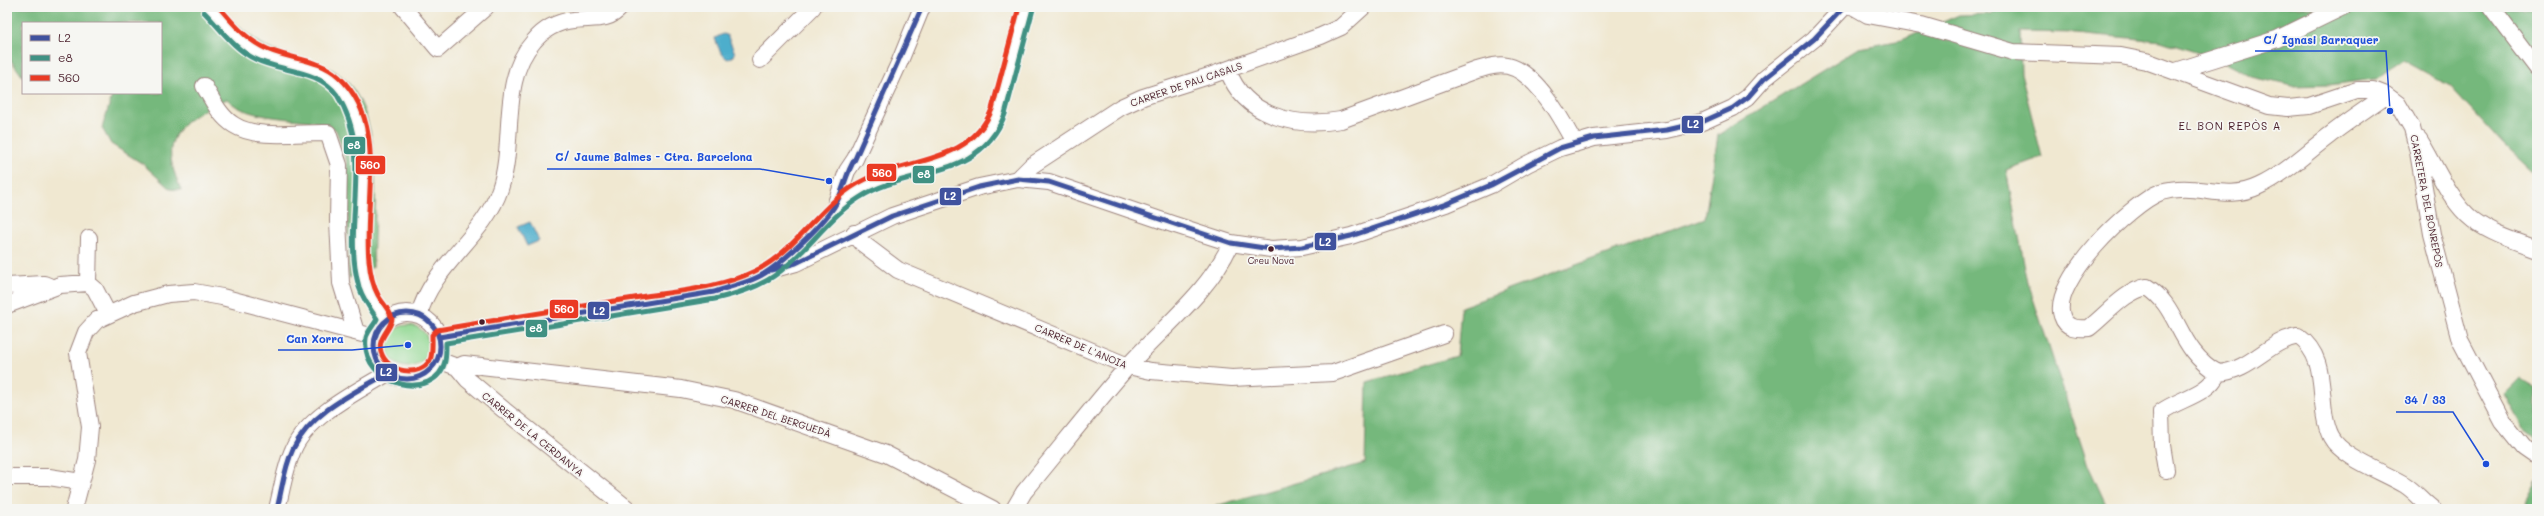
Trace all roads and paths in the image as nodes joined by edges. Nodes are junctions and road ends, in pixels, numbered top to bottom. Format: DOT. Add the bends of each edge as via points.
graph roads {
  1 [pos="209,7"];
  2 [pos="403,7"];
  3 [pos="486,7"];
  4 [pos="621,7"];
  5 [pos="813,7"];
  6 [pos="922,7"];
  7 [pos="1026,7"];
  8 [pos="1363,7"];
  9 [pos="1844,7"];
  10 [pos="1854,7"];
  11 [pos="2344,7"];
  12 [pos="2491,7"];
  13 [pos="760,60"];
  14 [pos="2537,68"];
  15 [pos="1228,70"];
  16 [pos="2176,71"];
  17 [pos="204,86"];
  18 [pos="2386,95"];
  19 [pos="2412,128"];
  20 [pos="1575,144"];
  21 [pos="855,160"];
  22 [pos="1018,179"];
  23 [pos="872,183"];
  24 [pos="835,206"];
  25 [pos="854,233"];
  26 [pos="89,238"];
  27 [pos="1231,242"];
  28 [pos="2537,249"];
  29 [pos="771,270"];
  30 [pos="88,283"];
  31 [pos="7,286"];
  32 [pos="53,288"];
  33 [pos="7,305"];
  34 [pos="108,314"];
  35 [pos="419,315"];
  36 [pos="385,319"];
  37 [pos="356,332"];
  38 [pos="1444,334"];
  39 [pos="438,336"];
  40 [pos="374,337"];
  41 [pos="438,360"];
  42 [pos="1128,366"];
  43 [pos="466,371"];
  44 [pos="388,373"];
  45 [pos="2218,373"];
  46 [pos="2537,457"];
  47 [pos="2166,470"];
  48 [pos="7,478"];
  49 [pos="81,482"];
  50 [pos="74,509"];
  51 [pos="277,509"];
  52 [pos="628,509"];
  53 [pos="993,509"];
  54 [pos="1014,509"];
  55 [pos="2433,509"];
  1 -- 36 [label="street" via="257,52 330,78 351,104 359,124 365,160 362,254 366,285"];
  2 -- 3 [label="street" via="438,49"];
  4 -- 35 [label="street" via="605,18 573,20 551,26 542,32 519,61 514,78 508,144 500,189 486,214 428,290"];
  5 -- 13 [label="street"];
  6 -- 21 [label="street"];
  7 -- 23 [label="street" via="1001,100 992,125 981,139 948,163"];
  8 -- 15 [label="street, CARRER DE PAU CASALS" via="1341,27"];
  9 -- 20 [label="street" via="1814,39 1733,108 1702,122 1594,138"];
  10 -- 16 [label="street, CARRETERA DEL BONREPÒS" via="1868,15 1921,24 2013,52 2120,56"];
  11 -- 16 [label="street" via="2277,39"];
  12 -- 14 [label="street"];
  15 -- 20 [label="street" via="1238,91 1247,102 1294,121 1326,123 1341,120 1478,70 1496,65 1507,66 1527,75 1562,120"];
  15 -- 22 [label="street, CARRER DE PAU CASALS" via="1143,97 1122,107 1031,166"];
  16 -- 18 [label="street, CARRETERA DEL BONREPÒS" via="2269,106 2309,106 2357,90 2373,90"];
  17 -- 37 [label="street" via="218,109 233,125 254,134 328,133 339,165 341,283"];
  18 -- 19 [label="street, CARRETERA DEL BONREPÒS" via="2398,104"];
  18 -- 45 [label="street" via="2260,186 2232,195 2180,188 2161,192 2139,204 2088,254 2062,296 2060,311 2064,321 2070,327 2089,328 2129,295 2147,287 2162,299 2198,359"];
  19 -- 28 [label="street" via="2462,208 2473,219 2510,239"];
  19 -- 46 [label="street, CARRETERA DEL BONREPÒS" via="2432,234 2460,340 2503,422 2524,448"];
  20 -- 27 [label="street" via="1526,164 1491,185 1384,226 1287,249"];
  21 -- 23 [label="street" via="861,176"];
  21 -- 24 [label="street" via="847,170"];
  22 -- 25 [label="street" via="938,199"];
  22 -- 27 [label="street" via="1049,182 1114,206"];
  23 -- 24 [label="street"];
  24 -- 29 [label="street"];
  25 -- 29 [label="street" via="796,263"];
  25 -- 42 [label="street, CARRER DE L'ANOIA" via="862,244 898,270"];
  26 -- 30 [label="street"];
  27 -- 42 [label="street" via="1226,256 1209,280"];
  29 -- 39 [label="street" via="750,281 714,292"];
  30 -- 32 [label="street"];
  30 -- 34 [label="street" via="95,289"];
  31 -- 32 [label="street" via="44,284"];
  32 -- 33 [label="street"];
  34 -- 37 [label="street" via="134,303 168,294 194,292 222,296"];
  34 -- 49 [label="street" via="90,327 78,353 90,427 87,460"];
  35 -- 36 [label="street" via="401,312"];
  35 -- 39 [label="street" via="428,320"];
  36 -- 40 [label="street"];
  37 -- 40 [label="street"];
  38 -- 42 [label="street, CARRER DE L'ANOIA" via="1333,373 1232,378 1151,371"];
  39 -- 41 [label="street"];
  40 -- 44 [label="street" via="376,358"];
  41 -- 43 [label="street, CARRER DE LA CERDANYA"];
  41 -- 44 [label="street" via="425,375 416,378 405,379"];
  42 -- 54 [label="street" via="1024,492"];
  43 -- 52 [label="street, CARRER DE LA CERDANYA" via="569,463"];
  43 -- 53 [label="street, CARRER DEL BERGUEDÀ" via="682,389 734,400 886,454"];
  44 -- 51 [label="street" via="327,412 299,439 286,471"];
  45 -- 47 [label="street" via="2215,381 2205,388 2161,412"];
  45 -- 55 [label="street" via="2244,367 2284,338 2298,336 2309,344 2320,370 2325,421 2332,439 2364,464 2407,486"];
  48 -- 49 [label="street" via="49,477"];
  49 -- 50 [label="street"];
}
